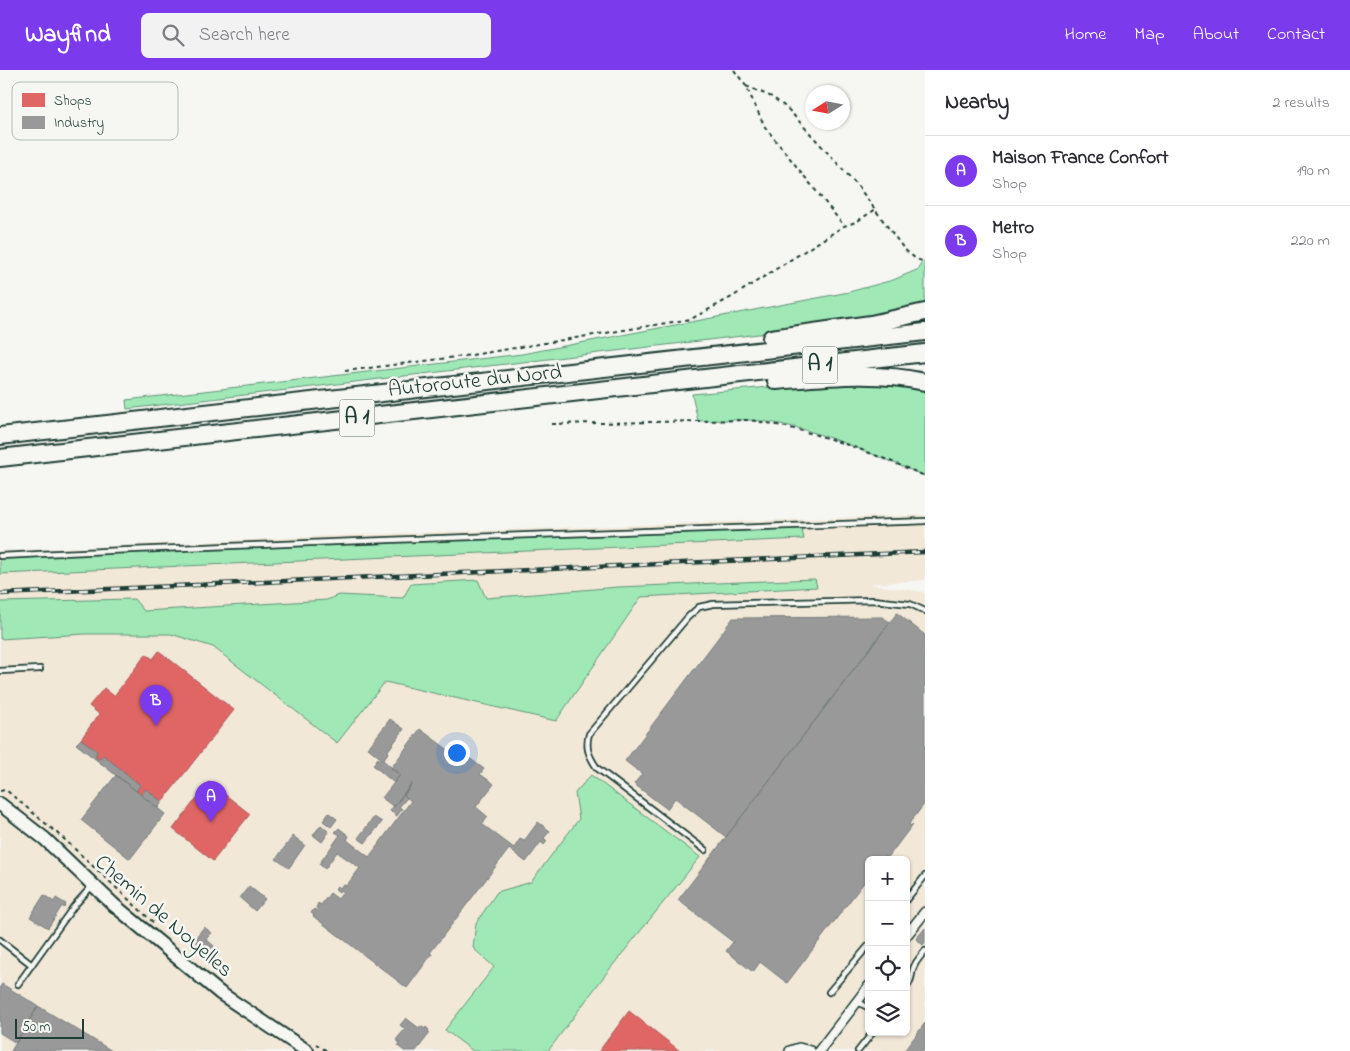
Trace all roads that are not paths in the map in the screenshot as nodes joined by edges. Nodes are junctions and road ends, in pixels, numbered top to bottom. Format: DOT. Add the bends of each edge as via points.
graph roads {
  1 [pos="925,312"];
  2 [pos="925,332"];
  3 [pos="734,353"];
  4 [pos="925,353"];
  5 [pos="714,378"];
  6 [pos="925,382"];
  7 [pos="0,436"];
  8 [pos="0,458"];
  9 [pos="925,521"];
  10 [pos="0,556"];
  11 [pos="925,611"];
  12 [pos="40,669"];
  13 [pos="0,671"];
  14 [pos="0,804"];
  15 [pos="705,850"];
  16 [pos="925,876"];
  17 [pos="93,885"];
  18 [pos="910,895"];
  19 [pos="925,912"];
  20 [pos="910,931"];
  21 [pos="0,940"];
  22 [pos="868,946"];
  23 [pos="925,951"];
  24 [pos="32,965"];
  25 [pos="910,983"];
  26 [pos="18,984"];
  27 [pos="866,991"];
  28 [pos="829,992"];
  29 [pos="858,1002"];
  30 [pos="865,1006"];
  31 [pos="870,1036"];
  32 [pos="311,1047"];
  33 [pos="790,1051"];
  34 [pos="810,1051"];
  35 [pos="819,1051"];
  36 [pos="858,1051"];
  1 -- 3 [label="highway" via="768,339"];
  2 -- 3 [label="highway, Autoroute du Nord / A 1"];
  3 -- 7 [label="highway, Autoroute du Nord / A 1"];
  4 -- 5 [label="highway, Autoroute du Nord / A 1"];
  5 -- 6 [label="highway" via="756,383 876,377"];
  5 -- 8 [label="highway, Autoroute du Nord / A 1"];
  9 -- 10 [label="lane"];
  11 -- 15 [label="lane" via="910,604 873,600 713,604 699,607 688,617 589,734 586,743 590,759 597,768"];
  12 -- 13 [label="lane"];
  14 -- 17 [label="street, Chemin de Noyelles" via="45,839"];
  16 -- 18 [label="lane"];
  17 -- 24 [label="lane"];
  17 -- 32 [label="street, Chemin de Noyelles" via="220,993"];
  19 -- 20 [label="street"];
  21 -- 24 [label="lane"];
  22 -- 28 [label="lane"];
  23 -- 25 [label="lane" via="913,969"];
  24 -- 26 [label="lane"];
  27 -- 29 [label="street"];
  29 -- 30 [label="lane"];
  29 -- 35 [label="street"];
  31 -- 36 [label="lane"];
  33 -- 34 [label="street" via="799,1048"];
}
